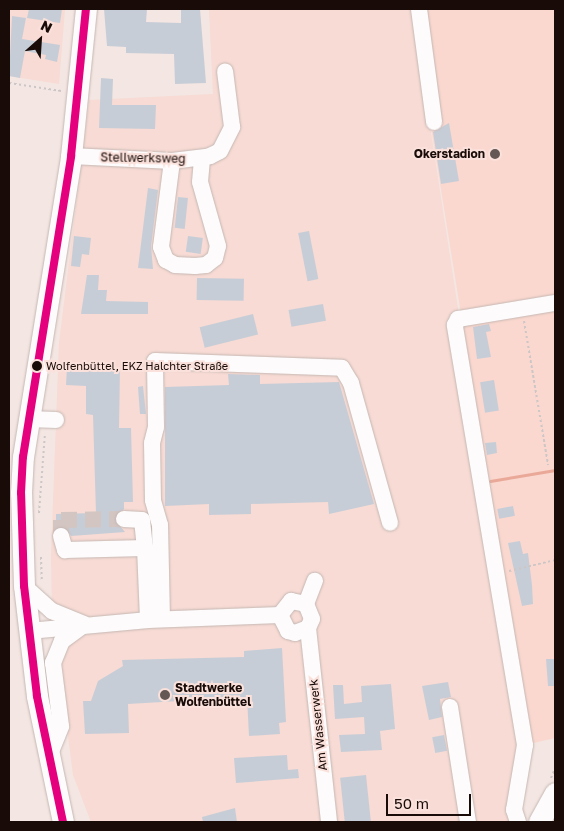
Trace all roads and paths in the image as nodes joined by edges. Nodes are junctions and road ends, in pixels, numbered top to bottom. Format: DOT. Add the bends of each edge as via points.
graph roads {
  1 [pos="86,9"];
  2 [pos="419,9"];
  3 [pos="225,71"];
  4 [pos="9,83"];
  5 [pos="77,92"];
  6 [pos="434,122"];
  7 [pos="70,156"];
  8 [pos="202,158"];
  9 [pos="172,161"];
  10 [pos="555,303"];
  11 [pos="522,309"];
  12 [pos="29,419"];
  13 [pos="56,420"];
  14 [pos="548,465"];
  15 [pos="124,519"];
  16 [pos="390,523"];
  17 [pos="61,536"];
  18 [pos="145,548"];
  19 [pos="555,560"];
  20 [pos="497,573"];
  21 [pos="315,581"];
  22 [pos="24,586"];
  23 [pos="306,604"];
  24 [pos="280,615"];
  25 [pos="155,620"];
  26 [pos="85,626"];
  27 [pos="308,628"];
  28 [pos="30,631"];
  29 [pos="450,707"];
  30 [pos="48,759"];
  31 [pos="63,822"];
  32 [pos="329,822"];
  33 [pos="468,822"];
  34 [pos="518,822"];
  1 -- 5 [label="main road"];
  2 -- 6 [label="street"];
  3 -- 8 [label="street, Stellwerksweg" via="232,127 220,150"];
  4 -- 5 [label="path"];
  5 -- 7 [label="main road"];
  7 -- 9 [label="street, Stellwerksweg"];
  7 -- 12 [label="main road"];
  8 -- 9 [label="street, Stellwerksweg"];
  8 -- 9 [label="street" via="200,182 218,246 215,258 206,265 175,265 166,260 161,247"];
  10 -- 11 [label="street"];
  11 -- 14 [label="path"];
  11 -- 20 [label="street" via="458,319 455,325"];
  12 -- 13 [label="street"];
  12 -- 22 [label="main road" via="21,493"];
  15 -- 18 [label="street" via="142,520"];
  16 -- 25 [label="street" via="351,382 342,368 155,361 152,452 154,500 160,525 162,589"];
  17 -- 18 [label="street" via="66,550"];
  18 -- 25 [label="street"];
  19 -- 20 [label="path"];
  20 -- 34 [label="street" via="525,745 514,810"];
  21 -- 23 [label="street"];
  22 -- 26 [label="street" via="52,611"];
  22 -- 28 [label="main road"];
  23 -- 24 [label="street" via="291,601"];
  23 -- 27 [label="street, Am Wasserwerk" via="312,619"];
  24 -- 25 [label="street"];
  24 -- 27 [label="street" via="288,631 295,633"];
  25 -- 26 [label="street"];
  26 -- 28 [label="street"];
  26 -- 30 [label="street" via="62,641 53,664 61,726"];
  27 -- 32 [label="street, Am Wasserwerk"];
  28 -- 30 [label="main road"];
  29 -- 33 [label="street"];
  30 -- 31 [label="main road"];
}
